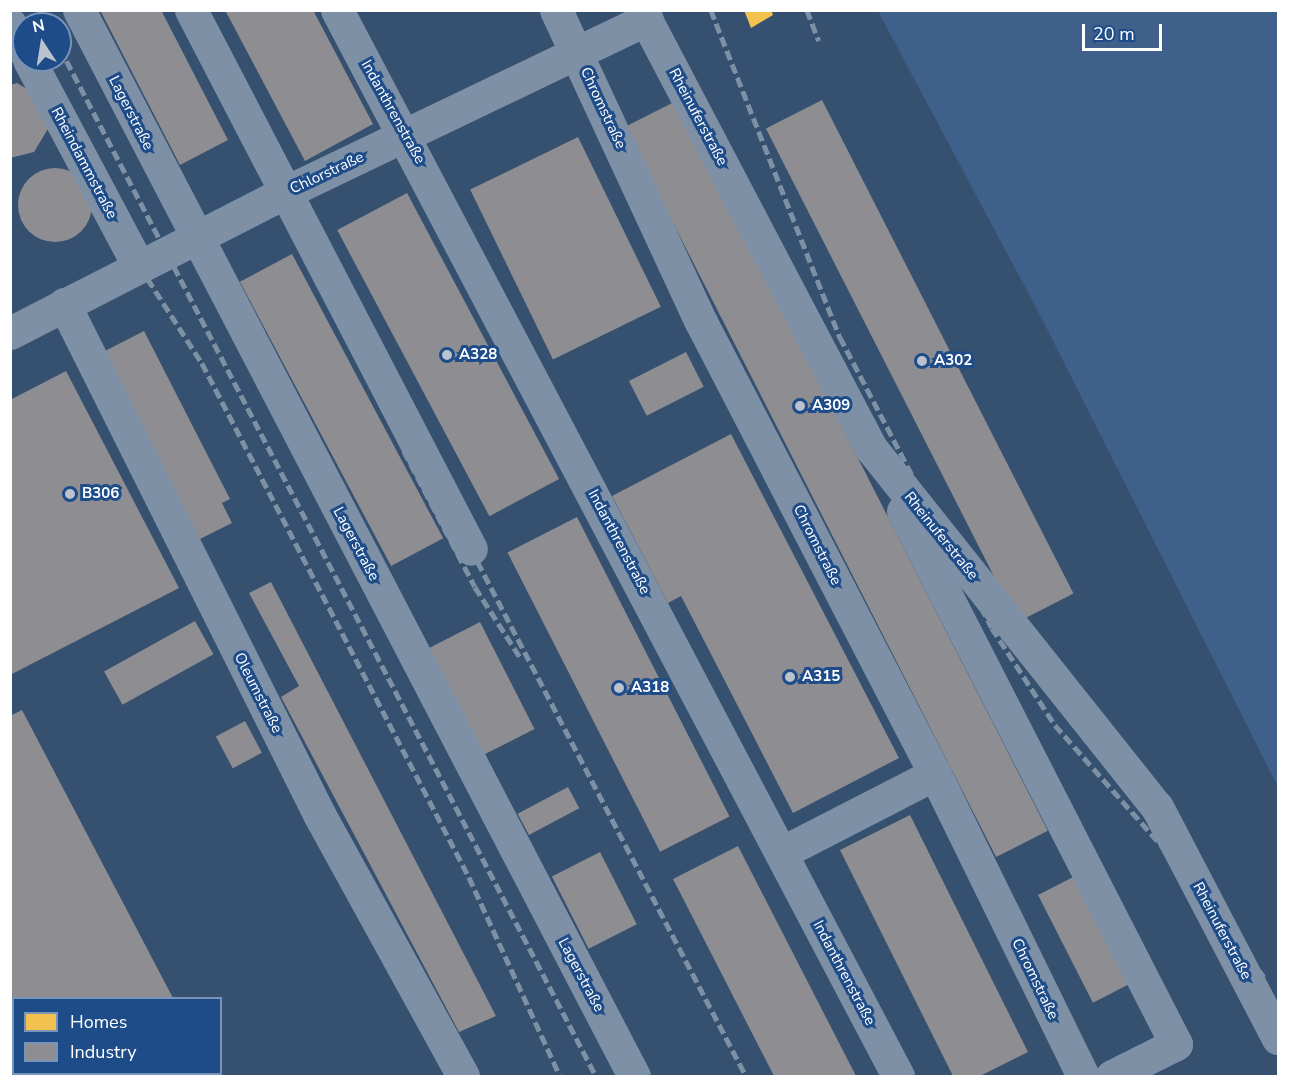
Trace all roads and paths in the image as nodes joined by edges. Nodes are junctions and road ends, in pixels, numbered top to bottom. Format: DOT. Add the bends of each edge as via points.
graph roads {
  1 [pos="80,10"];
  2 [pos="191,10"];
  3 [pos="337,10"];
  4 [pos="556,10"];
  5 [pos="644,15"];
  6 [pos="578,53"];
  7 [pos="35,72"];
  8 [pos="407,135"];
  9 [pos="286,192"];
  10 [pos="195,238"];
  11 [pos="139,267"];
  12 [pos="64,304"];
  13 [pos="10,333"];
  14 [pos="871,448"];
  15 [pos="471,549"];
  16 [pos="935,774"];
  17 [pos="781,853"];
  18 [pos="1278,1038"];
  19 [pos="463,1077"];
  20 [pos="634,1077"];
  21 [pos="898,1077"];
  22 [pos="1083,1077"];
  23 [pos="1112,1077"];
  1 -- 10 [label="street, Lagerstraße"];
  2 -- 9 [label="street"];
  3 -- 8 [label="street, Indanthrenstraße"];
  4 -- 6 [label="street, Chromstraße"];
  5 -- 6 [label="street, Chlorstraße"];
  5 -- 14 [label="street, Rheinuferstraße"];
  6 -- 8 [label="street, Chlorstraße"];
  6 -- 16 [label="street, Chromstraße" via="701,322"];
  7 -- 11 [label="street, Rheindammstraße"];
  8 -- 9 [label="street, Chlorstraße"];
  8 -- 17 [label="street, Indanthrenstraße"];
  9 -- 10 [label="street, Chlorstraße"];
  9 -- 15 [label="street"];
  10 -- 11 [label="street, Chlorstraße"];
  10 -- 20 [label="street, Lagerstraße"];
  11 -- 12 [label="street, Chlorstraße"];
  12 -- 13 [label="street, Chlorstraße"];
  12 -- 19 [label="street, Oleumstraße" via="319,814"];
  14 -- 18 [label="street, Rheinuferstraße" via="1157,807"];
  14 -- 23 [label="street" via="1176,1044"];
  16 -- 17 [label="street"];
  16 -- 22 [label="street, Chromstraße"];
  17 -- 21 [label="street, Indanthrenstraße"];
}
